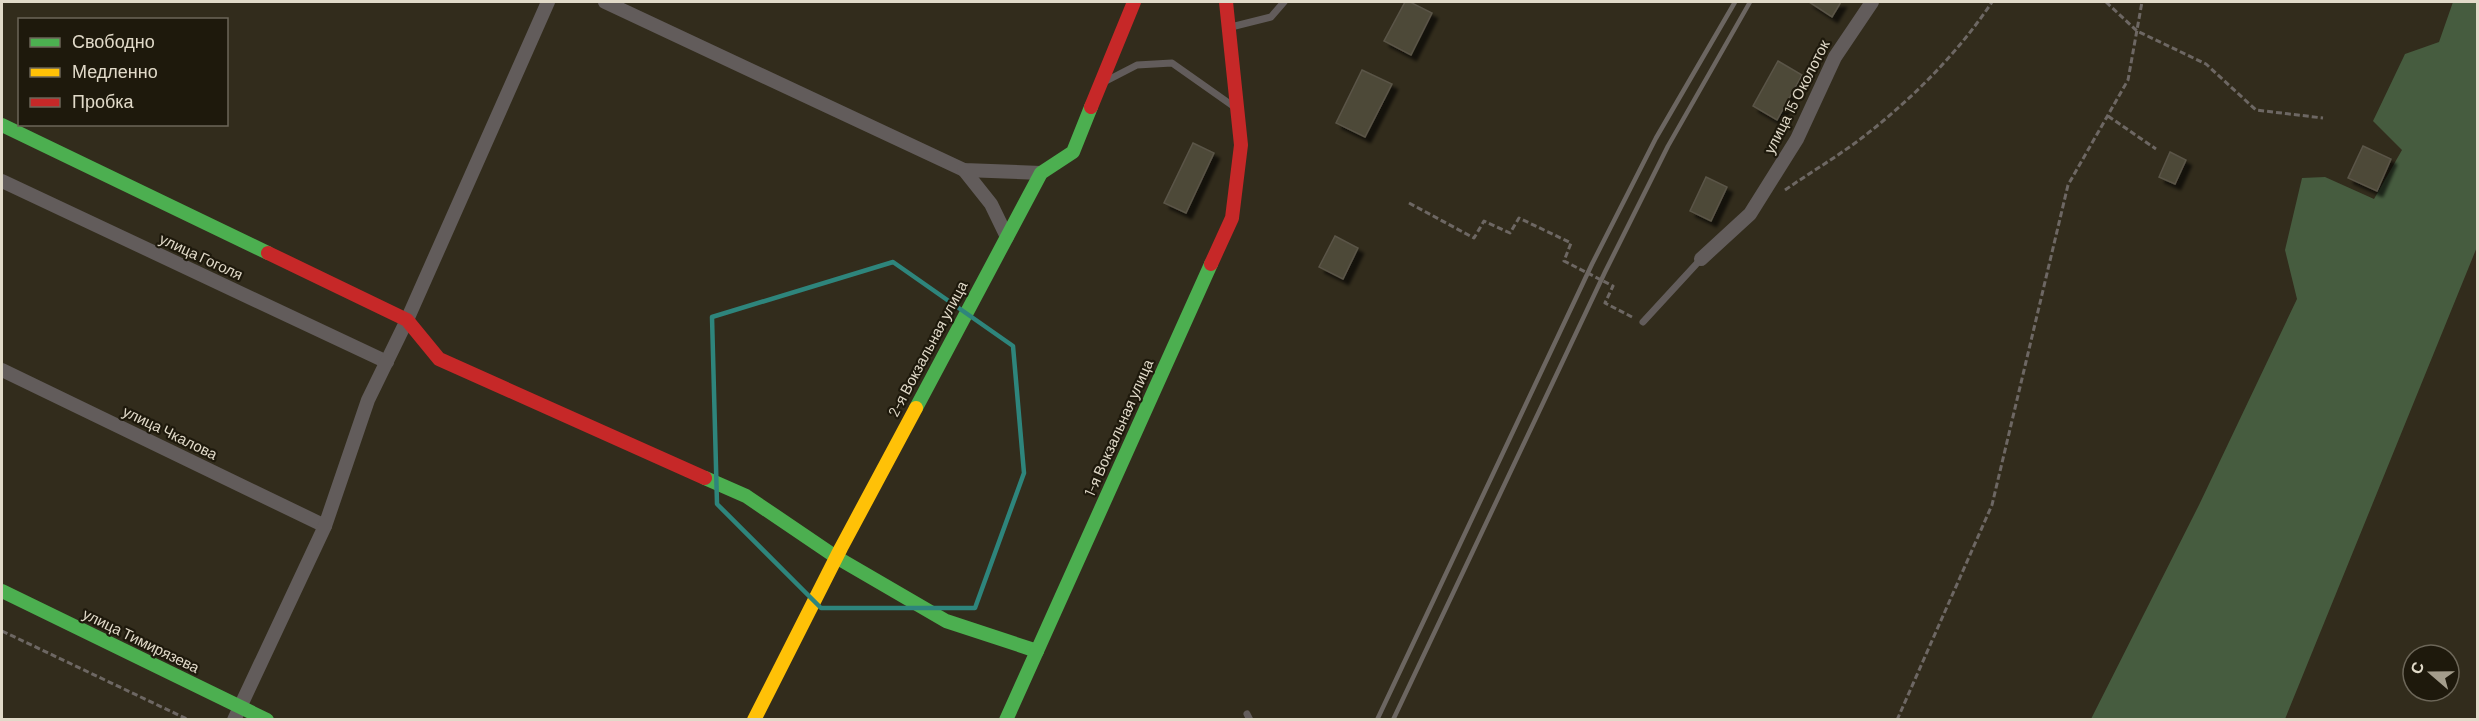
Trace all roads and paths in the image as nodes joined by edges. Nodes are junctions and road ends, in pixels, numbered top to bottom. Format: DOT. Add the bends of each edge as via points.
graph roads {
  1 [pos="548,2"];
  2 [pos="605,2"];
  3 [pos="1134,2"];
  4 [pos="1226,2"];
  5 [pos="1284,2"];
  6 [pos="1872,2"];
  7 [pos="1992,2"];
  8 [pos="2106,2"];
  9 [pos="2142,2"];
  10 [pos="1229,27"];
  11 [pos="2137,31"];
  12 [pos="1101,84"];
  13 [pos="1237,108"];
  14 [pos="2108,116"];
  15 [pos="2323,118"];
  16 [pos="2,125"];
  17 [pos="2156,149"];
  18 [pos="964,170"];
  19 [pos="1041,173"];
  20 [pos="2,181"];
  21 [pos="1778,195"];
  22 [pos="1409,203"];
  23 [pos="1007,237"];
  24 [pos="1701,259"];
  25 [pos="407,320"];
  26 [pos="1643,322"];
  27 [pos="387,363"];
  28 [pos="2,370"];
  29 [pos="325,526"];
  30 [pos="836,557"];
  31 [pos="2,591"];
  32 [pos="2,631"];
  33 [pos="1037,651"];
  34 [pos="237,713"];
  35 [pos="189,720"];
  36 [pos="267,720"];
  37 [pos="754,720"];
  38 [pos="1006,720"];
  39 [pos="1897,720"];
  1 -- 25 [label="street"];
  2 -- 18 [label="street"];
  3 -- 12 [label="street, 2-я Вокзальная улица"];
  4 -- 10 [label="street, 1-я Вокзальная улица"];
  5 -- 10 [label="lane" via="1271,17"];
  6 -- 24 [label="street, улица 15 Околоток" via="1835,57 1797,139 1750,214"];
  7 -- 21 [label="path" via="1970,34 1910,97 1871,131"];
  8 -- 11 [label="path"];
  9 -- 11 [label="path"];
  10 -- 13 [label="street, 1-я Вокзальная улица"];
  11 -- 14 [label="path" via="2128,80"];
  11 -- 15 [label="path" via="2206,64 2256,110"];
  12 -- 13 [label="lane" via="1137,65 1172,63"];
  12 -- 19 [label="street, 2-я Вокзальная улица" via="1073,152"];
  13 -- 33 [label="street, 1-я Вокзальная улица" via="1241,145 1232,218"];
  14 -- 17 [label="path"];
  14 -- 39 [label="path" via="2068,185 1992,505"];
  16 -- 25 [label="street"];
  18 -- 19 [label="street"];
  18 -- 23 [label="street" via="991,204"];
  19 -- 23 [label="street, 2-я Вокзальная улица"];
  20 -- 27 [label="street, улица Гоголя"];
  22 -- 26 [label="path" via="1474,238 1484,221 1510,233 1519,218 1571,243 1564,261 1614,286 1605,303"];
  23 -- 30 [label="street, 2-я Вокзальная улица"];
  24 -- 26 [label="lane"];
  25 -- 27 [label="street"];
  25 -- 30 [label="street" via="439,358 746,496"];
  27 -- 29 [label="street" via="368,400"];
  28 -- 29 [label="street, улица Чкалова"];
  29 -- 34 [label="street"];
  30 -- 33 [label="street" via="946,621"];
  30 -- 37 [label="street, 2-я Вокзальная улица"];
  31 -- 34 [label="street, улица Тимирязева"];
  32 -- 35 [label="path"];
  33 -- 38 [label="street, 1-я Вокзальная улица"];
  34 -- 36 [label="street, улица Тимирязева"];
}
